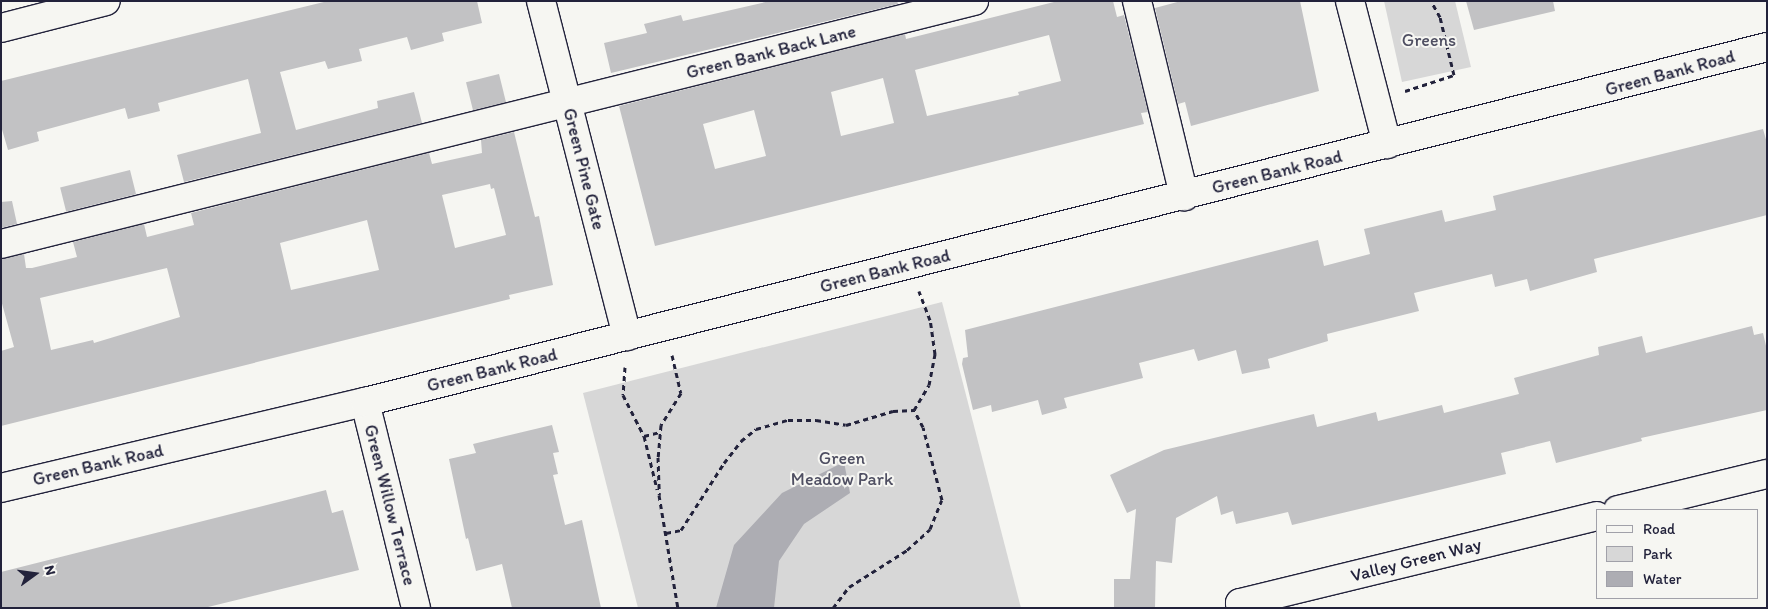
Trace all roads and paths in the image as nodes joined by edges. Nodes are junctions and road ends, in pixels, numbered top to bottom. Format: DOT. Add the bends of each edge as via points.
graph roads {
  1 [pos="106,1"];
  2 [pos="541,1"];
  3 [pos="974,1"];
  4 [pos="1137,1"];
  5 [pos="1350,1"];
  6 [pos="1432,1"];
  7 [pos="1,28"];
  8 [pos="1767,47"];
  9 [pos="1403,98"];
  10 [pos="567,103"];
  11 [pos="1387,144"];
  12 [pos="1184,196"];
  13 [pos="1,244"];
  14 [pos="909,264"];
  15 [pos="666,326"];
  16 [pos="627,336"];
  17 [pos="365,402"];
  18 [pos="914,410"];
  19 [pos="660,432"];
  20 [pos="644,436"];
  21 [pos="1767,474"];
  22 [pos="1,488"];
  23 [pos="659,495"];
  24 [pos="1622,509"];
  25 [pos="1596,516"];
  26 [pos="666,533"];
  27 [pos="416,608"];
  28 [pos="678,608"];
  29 [pos="833,608"];
  30 [pos="1241,608"];
  1 -- 7 [label="street"];
  2 -- 10 [label="street, Green Pine Gate"];
  3 -- 10 [label="street, Green Bank Back Lane"];
  4 -- 12 [label="street"];
  5 -- 11 [label="street"];
  6 -- 9 [label="path" via="1440,17 1454,75 1406,89"];
  8 -- 11 [label="street, Green Bank Road"];
  10 -- 13 [label="street, Green Bank Back Lane"];
  10 -- 16 [label="street, Green Pine Gate"];
  11 -- 12 [label="street, Green Bank Road"];
  12 -- 14 [label="street, Green Bank Road"];
  14 -- 15 [label="street, Green Bank Road"];
  14 -- 18 [label="path" via="930,320 935,354 928,385"];
  15 -- 16 [label="street, Green Bank Road"];
  15 -- 19 [label="path" via="681,393"];
  16 -- 17 [label="street, Green Bank Road"];
  16 -- 20 [label="path" via="623,395"];
  17 -- 22 [label="street, Green Bank Road"];
  17 -- 27 [label="street, Green Willow Terrace"];
  18 -- 26 [label="path" via="893,411 846,425 788,420 756,429 741,441 724,463 681,530"];
  18 -- 29 [label="path" via="923,427 942,500 930,529 907,550 849,587"];
  19 -- 20 [label="path"];
  19 -- 23 [label="path"];
  20 -- 23 [label="path"];
  21 -- 24 [label="street"];
  23 -- 26 [label="path"];
  25 -- 30 [label="street, Valley Green Way" via="1240,603"];
  26 -- 28 [label="path"];
}
